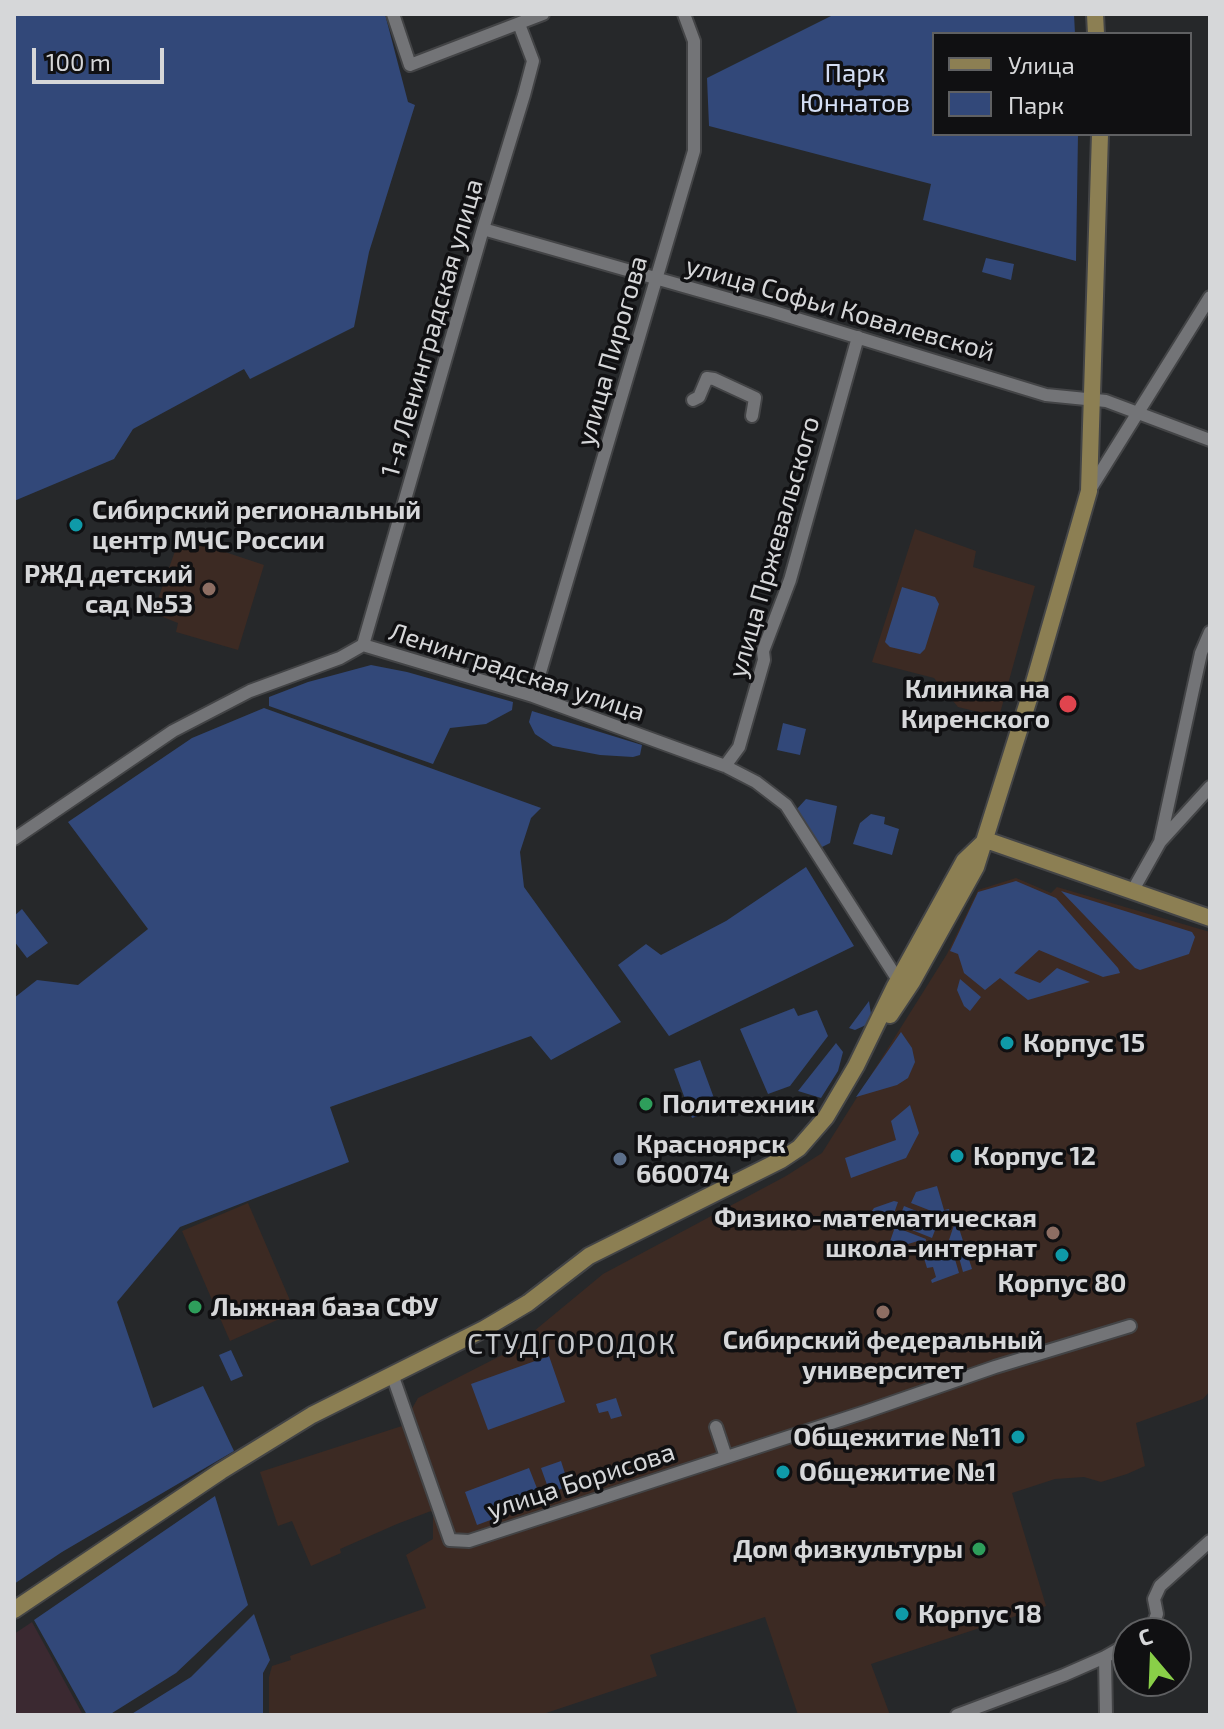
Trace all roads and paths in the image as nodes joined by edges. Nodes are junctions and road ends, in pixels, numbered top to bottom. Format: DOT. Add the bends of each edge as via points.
graph roads {
  1 [pos="393,14"];
  2 [pos="684,14"];
  3 [pos="536,15"];
  4 [pos="519,24"];
  5 [pos="1100,136"];
  6 [pos="483,229"];
  7 [pos="656,278"];
  8 [pos="1210,297"];
  9 [pos="858,337"];
  10 [pos="1093,399"];
  11 [pos="693,400"];
  12 [pos="1136,413"];
  13 [pos="752,416"];
  14 [pos="1210,440"];
  15 [pos="1089,491"];
  16 [pos="1210,632"];
  17 [pos="363,645"];
  18 [pos="533,696"];
  19 [pos="725,766"];
  20 [pos="1210,787"];
  21 [pos="14,839"];
  22 [pos="986,840"];
  23 [pos="1160,842"];
  24 [pos="1133,890"];
  25 [pos="1206,915"];
  26 [pos="898,980"];
  27 [pos="864,1053"];
  28 [pos="1130,1326"];
  29 [pos="392,1374"];
  30 [pos="716,1427"];
  31 [pos="726,1457"];
  32 [pos="1210,1541"];
  33 [pos="14,1610"];
  34 [pos="1156,1617"];
  35 [pos="1112,1653"];
  36 [pos="1105,1657"];
  37 [pos="957,1715"];
  38 [pos="1106,1715"];
  1 -- 4 [label="street" via="410,65"];
  2 -- 7 [label="street, улица Пирогова" via="694,41 694,151"];
  3 -- 4 [label="street"];
  4 -- 6 [label="street, 1-я Ленинградская улица" via="533,61"];
  5 -- 10 [label="main road"];
  6 -- 7 [label="street, улица Софьи Ковалевской"];
  6 -- 17 [label="street, 1-я Ленинградская улица"];
  7 -- 9 [label="street, улица Софьи Ковалевской"];
  7 -- 18 [label="street, улица Пирогова"];
  8 -- 12 [label="street"];
  9 -- 10 [label="street, улица Софьи Ковалевской" via="1046,395"];
  9 -- 19 [label="street, улица Пржевальского" via="739,747"];
  10 -- 12 [label="street, улица Софьи Ковалевской"];
  10 -- 15 [label="main road"];
  11 -- 13 [label="street" via="707,378 714,379 755,398"];
  12 -- 14 [label="street, улица Софьи Ковалевской"];
  12 -- 15 [label="street"];
  15 -- 22 [label="main road"];
  16 -- 23 [label="street"];
  17 -- 18 [label="street, Ленинградская улица"];
  17 -- 21 [label="street, Ленинградская улица" via="250,691 173,731"];
  18 -- 19 [label="street, Ленинградская улица"];
  19 -- 26 [label="street, Ленинградская улица" via="786,805"];
  20 -- 23 [label="street"];
  22 -- 24 [label="main road"];
  22 -- 26 [label="main road" via="964,861"];
  22 -- 27 [label="main road" via="912,982"];
  23 -- 24 [label="street"];
  24 -- 25 [label="main road"];
  26 -- 27 [label="main road"];
  27 -- 29 [label="main road" via="799,1148 603,1248 528,1303"];
  28 -- 31 [label="street, улица Борисова"];
  29 -- 31 [label="street, улица Борисова" via="450,1540 469,1541"];
  29 -- 33 [label="main road" via="221,1471"];
  30 -- 31 [label="street"];
  32 -- 34 [label="street" via="1160,1586 1154,1599"];
  35 -- 36 [label="street"];
  36 -- 37 [label="street"];
  36 -- 38 [label="street"];
}
